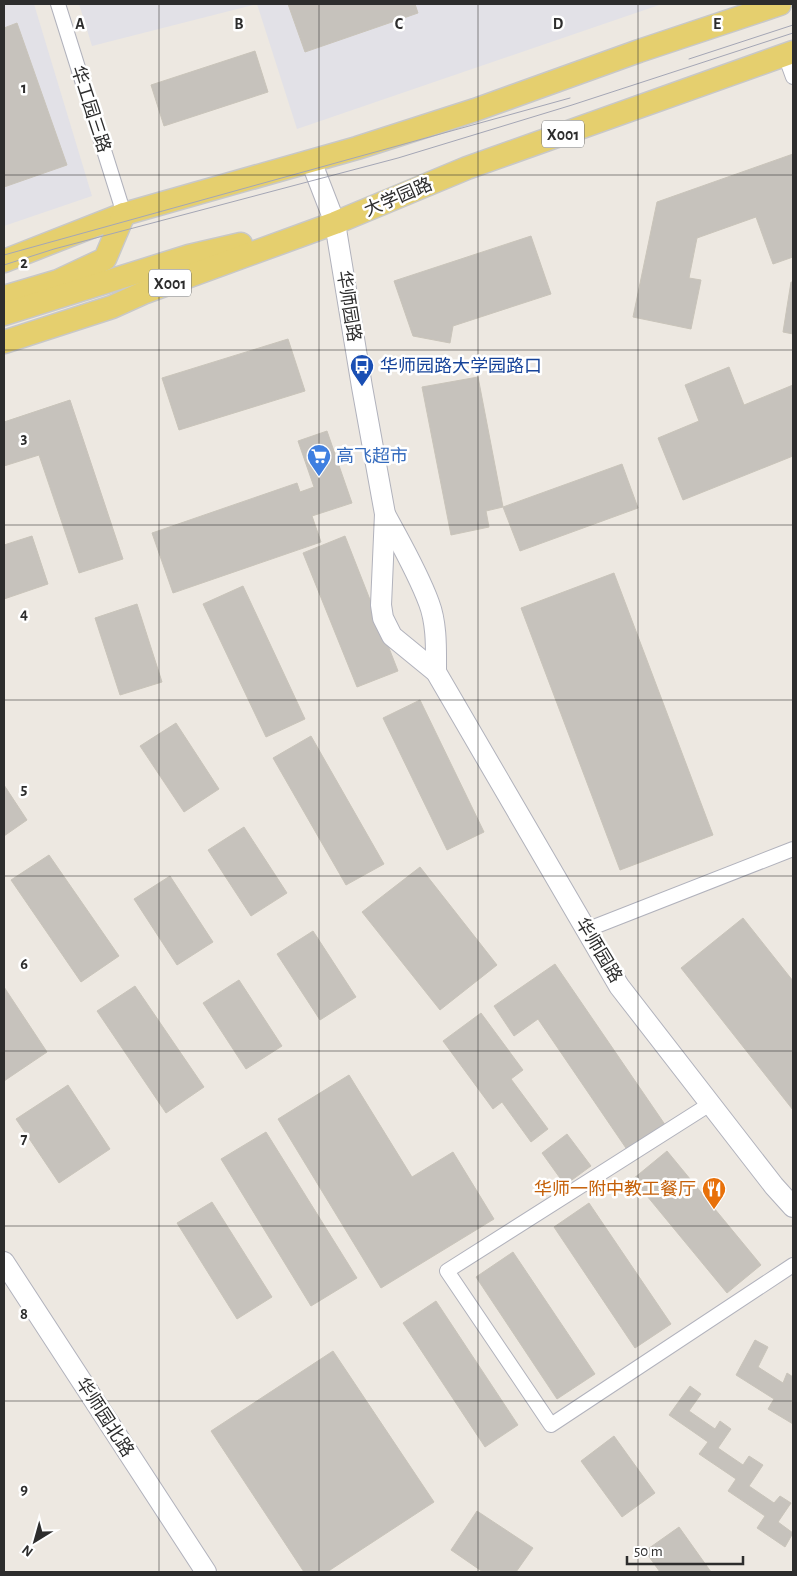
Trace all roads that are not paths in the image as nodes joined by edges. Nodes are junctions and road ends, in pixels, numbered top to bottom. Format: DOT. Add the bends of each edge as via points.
graph roads {
  1 [pos="58,4"];
  2 [pos="780,4"];
  3 [pos="789,54"];
  4 [pos="793,77"];
  5 [pos="311,161"];
  6 [pos="124,214"];
  7 [pos="335,223"];
  8 [pos="4,261"];
  9 [pos="43,294"];
  10 [pos="4,297"];
  11 [pos="4,314"];
  12 [pos="4,342"];
  13 [pos="386,514"];
  14 [pos="436,672"];
  15 [pos="793,849"];
  16 [pos="586,930"];
  17 [pos="710,1104"];
  18 [pos="793,1207"];
  19 [pos="4,1262"];
  20 [pos="793,1264"];
  21 [pos="206,1572"];
  1 -- 6 [label="street, 华工园三路"];
  2 -- 5 [label="main road" via="475,110"];
  3 -- 4 [label="street"];
  3 -- 7 [label="main road, 大学园路 / X001" via="468,168"];
  5 -- 6 [label="main road"];
  5 -- 7 [label="main road, 华师园路"];
  6 -- 8 [label="main road"];
  6 -- 9 [label="main road" via="105,259 58,281"];
  7 -- 9 [label="main road"];
  7 -- 12 [label="main road, 大学园路 / X001" via="112,307"];
  7 -- 13 [label="main road, 华师园路"];
  9 -- 10 [label="main road"];
  9 -- 11 [label="main road"];
  13 -- 14 [label="main road" via="430,604 436,642"];
  13 -- 14 [label="main road" via="382,618 392,636"];
  14 -- 16 [label="main road, 华师园路"];
  15 -- 16 [label="street"];
  16 -- 17 [label="main road, 华师园路" via="619,986"];
  17 -- 18 [label="main road, 华师园路"];
  17 -- 20 [label="street" via="447,1271 551,1424"];
  19 -- 21 [label="main road, 华师园北路"];
}
